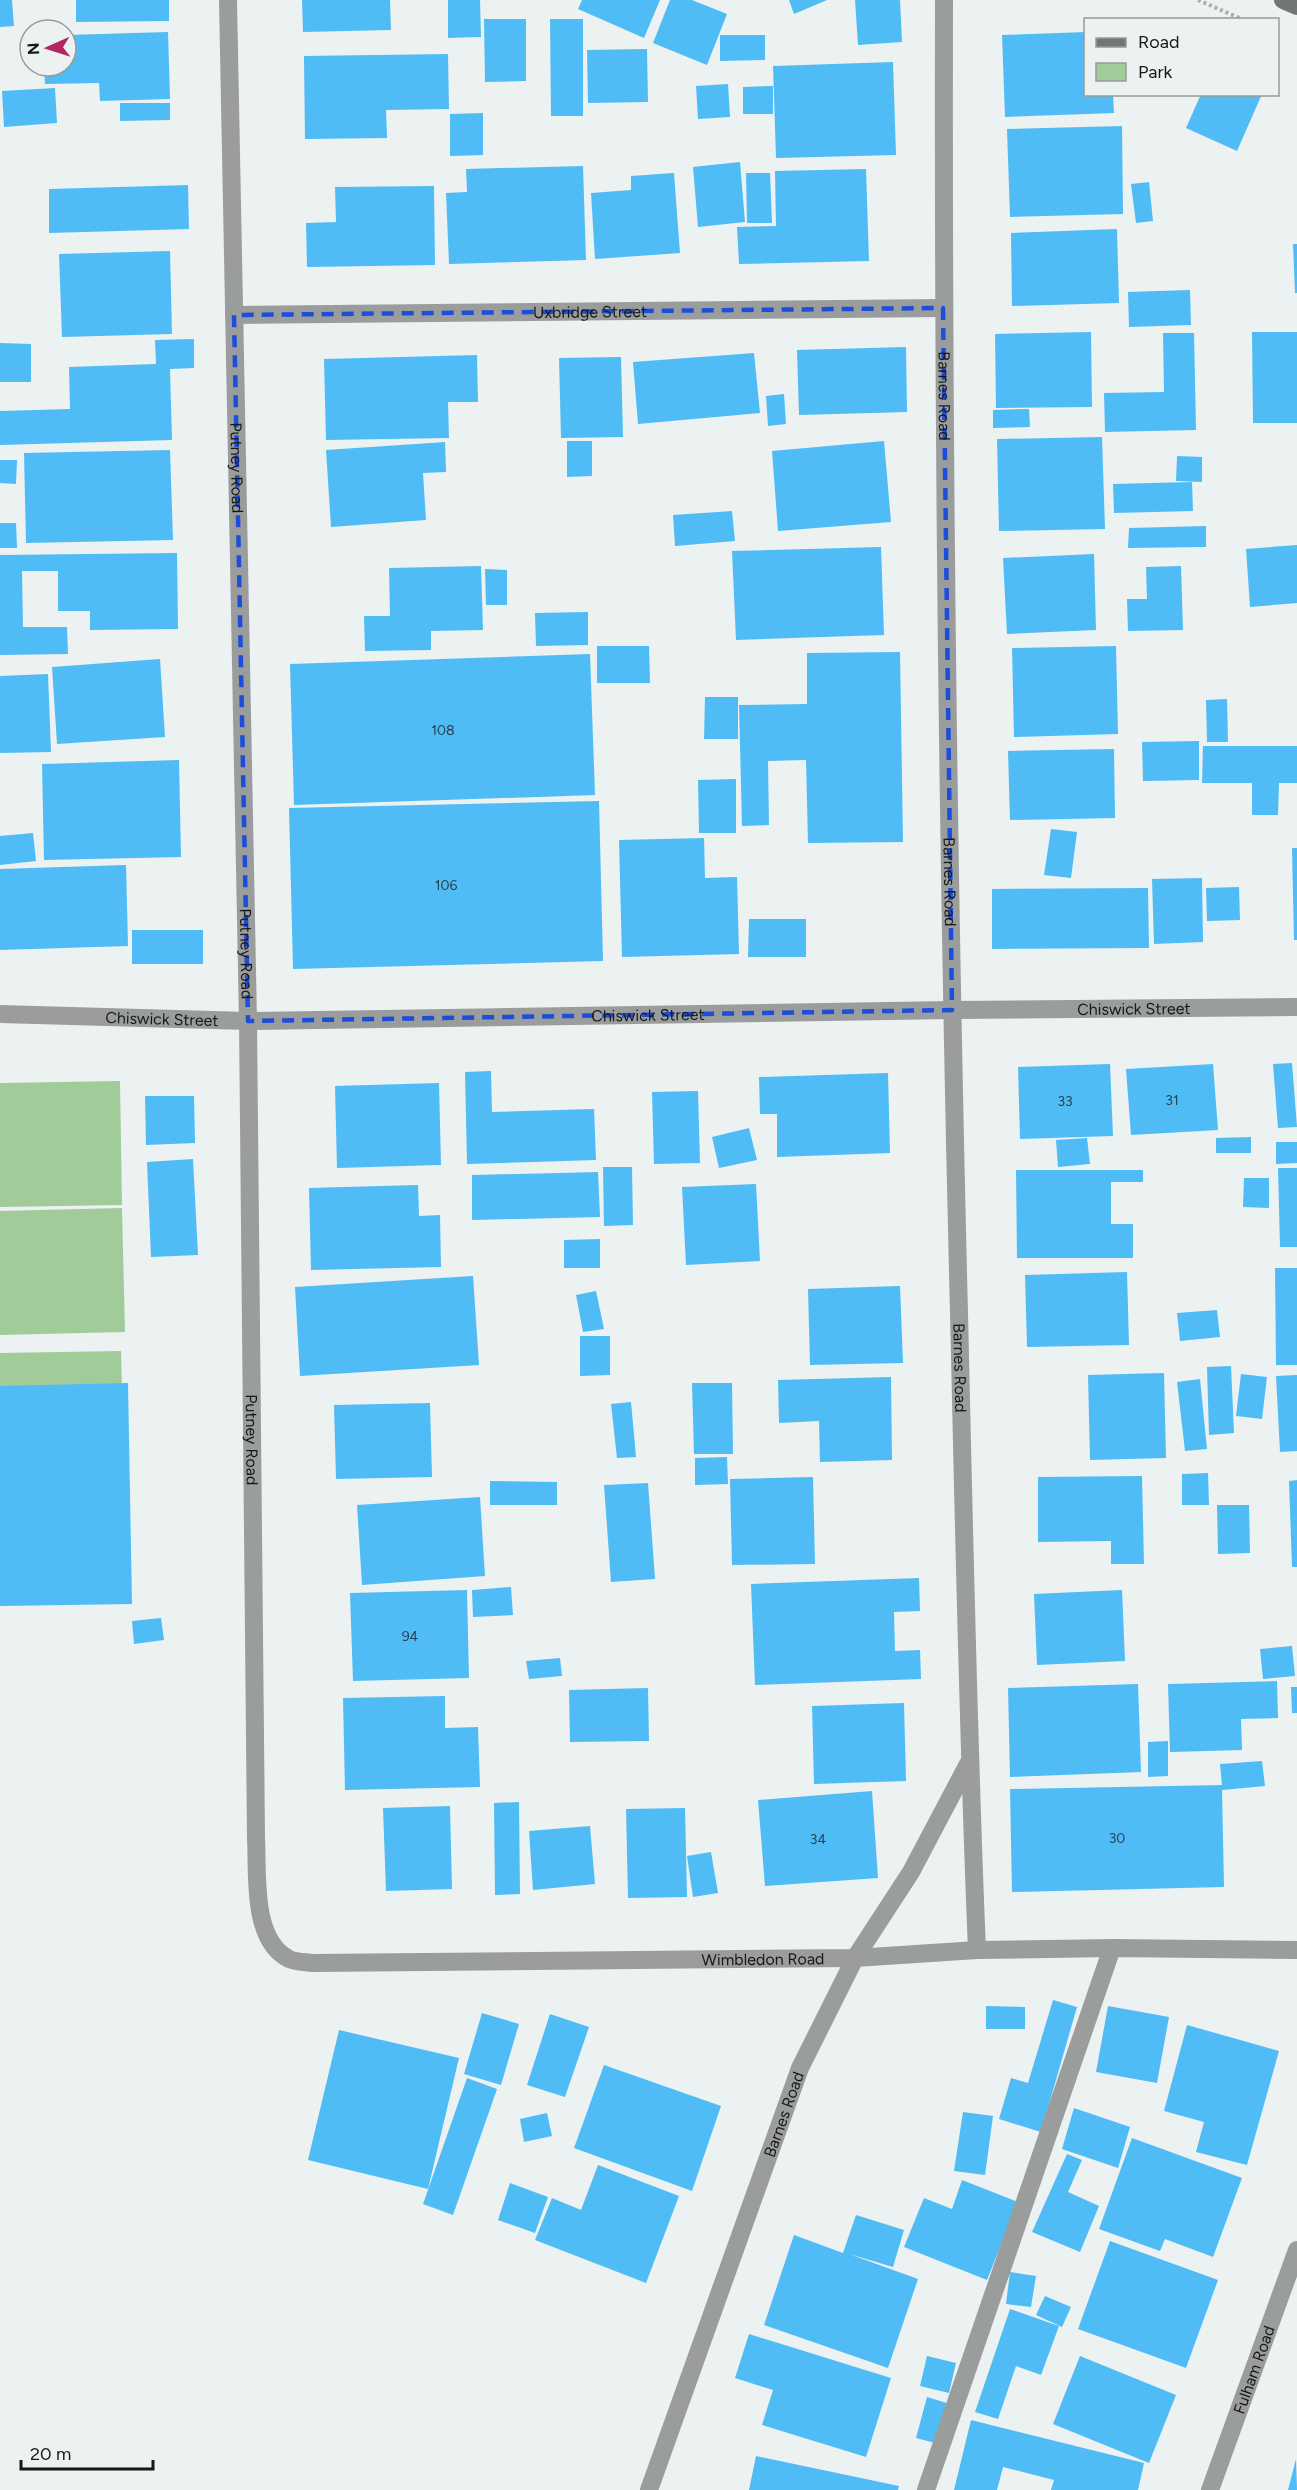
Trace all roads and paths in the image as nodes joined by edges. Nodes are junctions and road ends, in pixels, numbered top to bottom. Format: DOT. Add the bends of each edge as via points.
graph roads {
  1 [pos="228,0"];
  2 [pos="944,0"];
  3 [pos="1198,0"];
  4 [pos="1283,0"];
  5 [pos="1297,6"];
  6 [pos="1239,18"];
  7 [pos="944,309"];
  8 [pos="234,315"];
  9 [pos="1297,1007"];
  10 [pos="952,1010"];
  11 [pos="0,1014"];
  12 [pos="249,1022"];
  13 [pos="969,1763"];
  14 [pos="259,1907"];
  15 [pos="1112,1948"];
  16 [pos="977,1950"];
  17 [pos="1297,1950"];
  18 [pos="855,1958"];
  19 [pos="1297,2250"];
  20 [pos="649,2490"];
  21 [pos="926,2490"];
  22 [pos="1210,2490"];
  1 -- 8 [label="street, Putney Road"];
  2 -- 7 [label="street, Barnes Road"];
  3 -- 6 [label="path"];
  4 -- 5 [label="main road"];
  7 -- 8 [label="street, Uxbridge Street"];
  7 -- 10 [label="street, Barnes Road"];
  8 -- 12 [label="street, Putney Road"];
  9 -- 10 [label="street, Chiswick Street"];
  10 -- 12 [label="street, Chiswick Street"];
  10 -- 13 [label="street, Barnes Road"];
  11 -- 12 [label="street, Chiswick Street"];
  12 -- 14 [label="street, Putney Road"];
  13 -- 16 [label="street, Barnes Road"];
  13 -- 18 [label="street, Barnes Road" via="911,1872"];
  14 -- 18 [label="street, Wimbledon Road" via="273,1947 290,1959 312,1963"];
  15 -- 16 [label="street, Wimbledon Road"];
  15 -- 17 [label="street, Wimbledon Road"];
  15 -- 21 [label="street"];
  16 -- 18 [label="street, Wimbledon Road"];
  18 -- 20 [label="street, Barnes Road" via="800,2068"];
  19 -- 22 [label="street, Fulham Road"];
}
